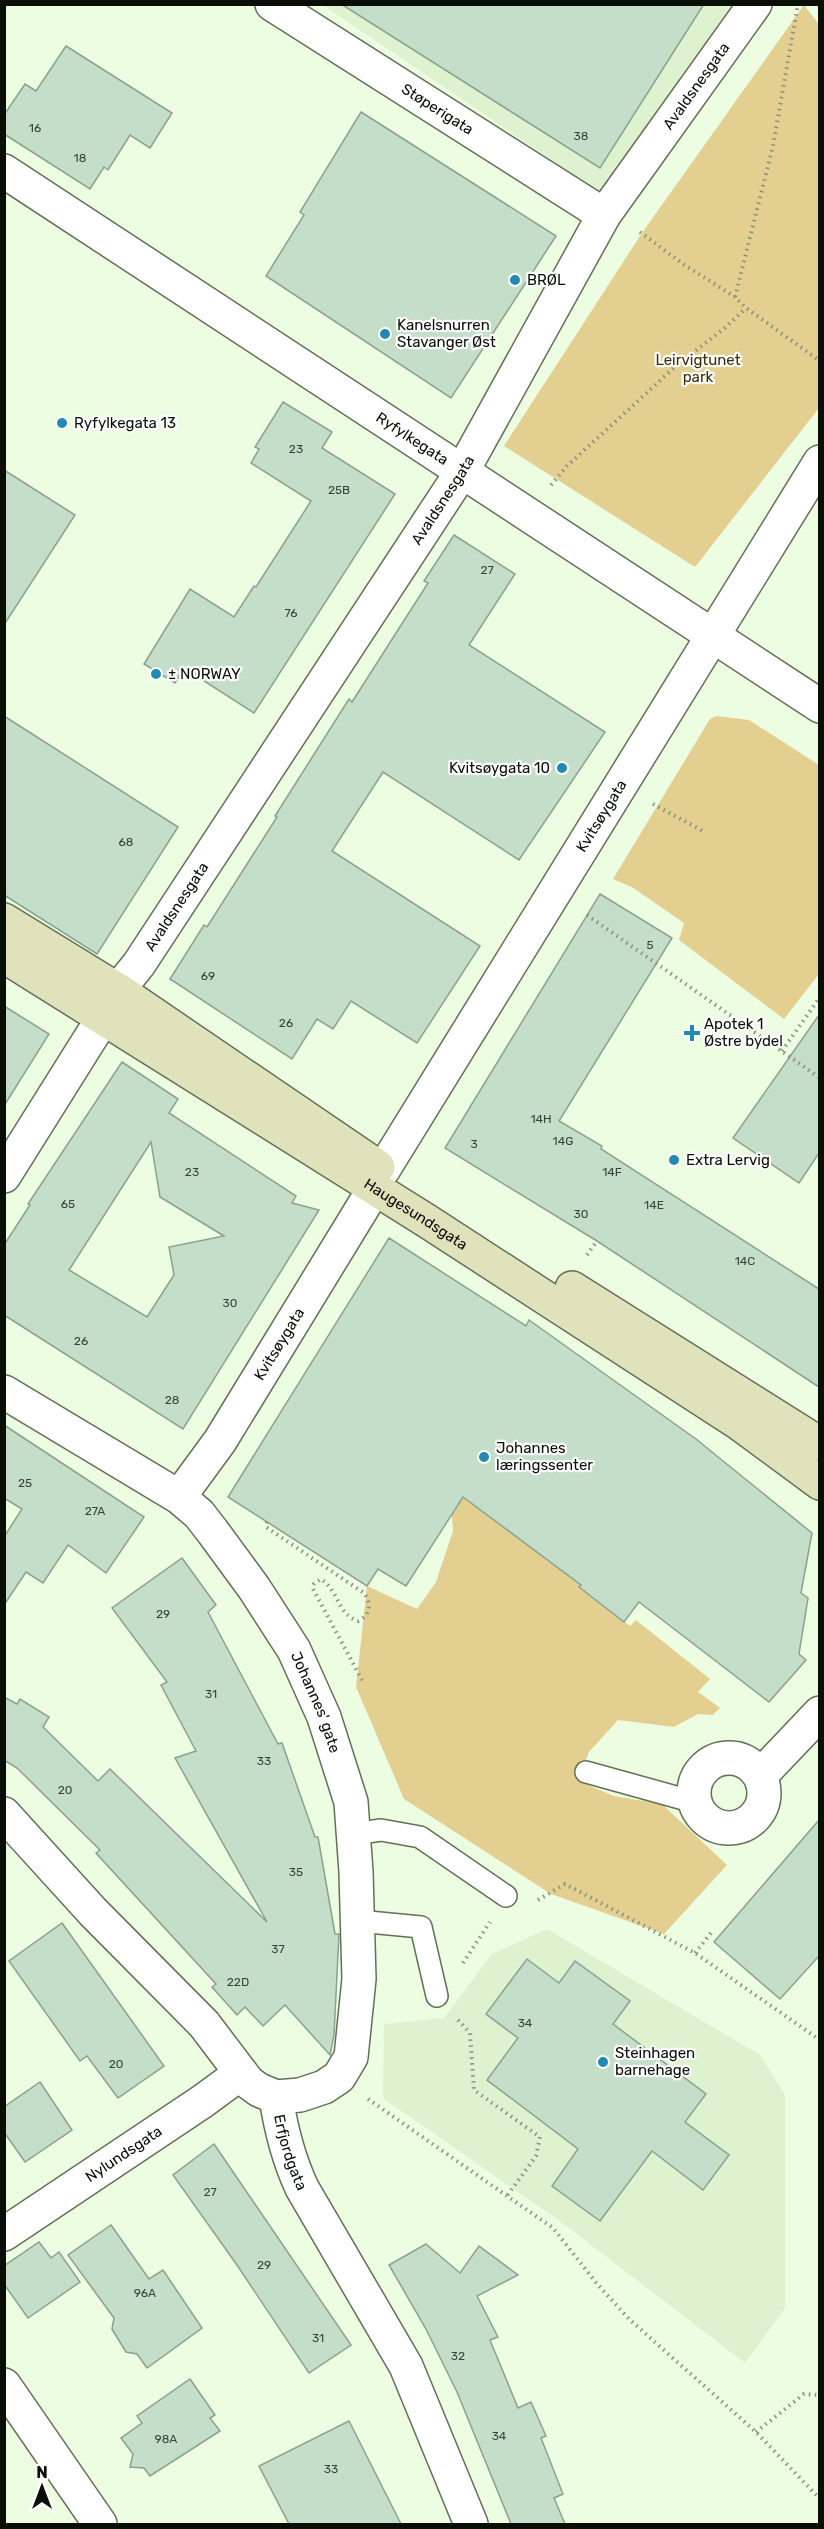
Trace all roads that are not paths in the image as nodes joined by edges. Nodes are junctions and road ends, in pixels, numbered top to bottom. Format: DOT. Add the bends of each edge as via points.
graph roads {
  1 [pos="272,4"];
  2 [pos="755,4"];
  3 [pos="4,171"];
  4 [pos="604,215"];
  5 [pos="819,462"];
  6 [pos="463,470"];
  7 [pos="713,636"];
  8 [pos="819,706"];
  9 [pos="4,920"];
  10 [pos="4,956"];
  11 [pos="118,990"];
  12 [pos="103,1018"];
  13 [pos="4,1176"];
  14 [pos="379,1180"];
  15 [pos="4,1392"];
  16 [pos="819,1444"];
  17 [pos="819,1484"];
  18 [pos="179,1497"];
  19 [pos="819,1713"];
  20 [pos="586,1772"];
  21 [pos="760,1776"];
  22 [pos="694,1802"];
  23 [pos="4,1814"];
  24 [pos="353,1834"];
  25 [pos="506,1896"];
  26 [pos="358,1921"];
  27 [pos="437,1996"];
  28 [pos="241,2073"];
  29 [pos="276,2097"];
  30 [pos="4,2234"];
  31 [pos="4,2385"];
  32 [pos="100,2524"];
  33 [pos="471,2524"];
  1 -- 4 [label="street, Støperigata"];
  2 -- 4 [label="street, Avaldsnesgata"];
  3 -- 6 [label="street, Ryfylkegata"];
  4 -- 6 [label="street, Avaldsnesgata"];
  5 -- 7 [label="street, Kvitsøygata"];
  6 -- 7 [label="street, Ryfylkegata"];
  6 -- 11 [label="street, Avaldsnesgata"];
  7 -- 8 [label="street, Ryfylkegata"];
  7 -- 14 [label="street, Kvitsøygata"];
  9 -- 11 [label="main road, Haugesundsgata"];
  10 -- 12 [label="main road, Haugesundsgata"];
  11 -- 14 [label="main road, Haugesundsgata"];
  12 -- 13 [label="street"];
  12 -- 14 [label="main road, Haugesundsgata"];
  14 -- 16 [label="main road, Haugesundsgata"];
  14 -- 17 [label="main road, Haugesundsgata" via="740,1424"];
  14 -- 18 [label="street, Kvitsøygata" via="220,1441"];
  15 -- 18 [label="street, Johannes' gate"];
  18 -- 24 [label="street, Johannes' gate" via="213,1532 294,1650 324,1717 351,1802"];
  19 -- 21 [label="street"];
  20 -- 22 [label="lane"];
  21 -- 22 [label="street" via="741,1760 729,1757 711,1762 697,1778"];
  21 -- 22 [label="street" via="764,1795 758,1814 737,1828 713,1825 699,1813"];
  23 -- 28 [label="street, Erfjordgata" via="93,1912 204,2024"];
  24 -- 25 [label="lane" via="381,1830 420,1837"];
  24 -- 26 [label="street, Johannes' gate"];
  26 -- 27 [label="lane" via="421,1927"];
  26 -- 29 [label="street, Johannes' gate" via="359,1979 351,2057 339,2077 324,2087"];
  28 -- 29 [label="street, Erfjordgata" via="259,2090"];
  28 -- 30 [label="street, Nylundsgata"];
  29 -- 33 [label="street, Erfjordgata" via="284,2144 302,2188 406,2366"];
  31 -- 32 [label="street"];
}
